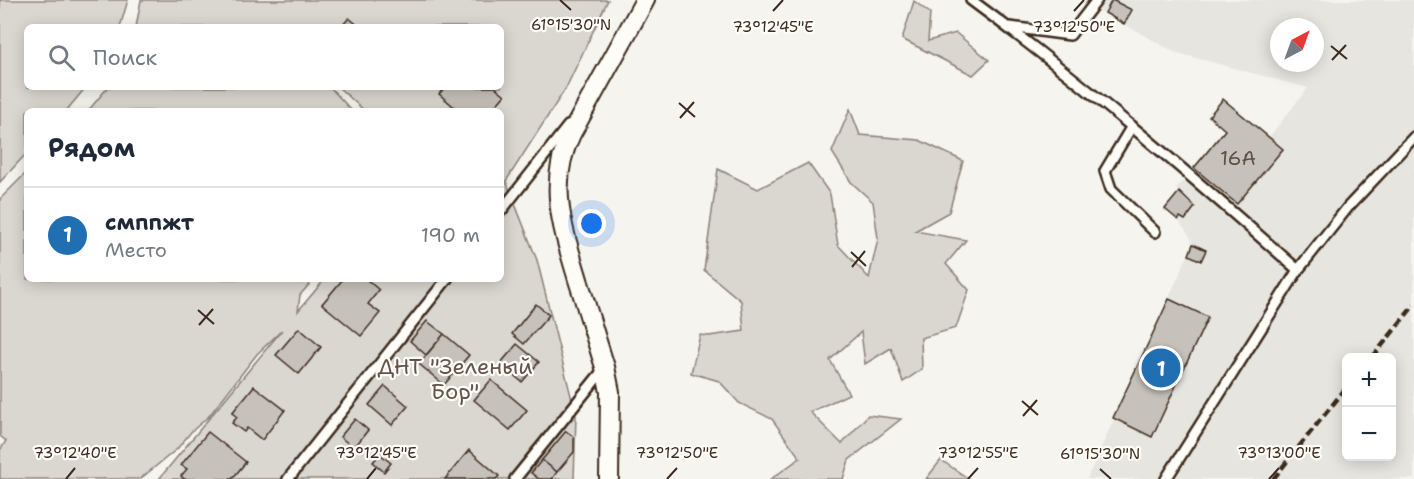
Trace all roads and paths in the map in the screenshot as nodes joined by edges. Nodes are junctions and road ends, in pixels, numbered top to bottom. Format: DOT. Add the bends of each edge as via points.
graph roads {
  1 [pos="645,0"];
  2 [pos="971,0"];
  3 [pos="1096,0"];
  4 [pos="1007,27"];
  5 [pos="590,99"];
  6 [pos="1132,126"];
  7 [pos="1414,137"];
  8 [pos="504,207"];
  9 [pos="1155,232"];
  10 [pos="1298,270"];
  11 [pos="445,282"];
  12 [pos="605,368"];
  13 [pos="288,479"];
  14 [pos="515,479"];
  15 [pos="609,479"];
  16 [pos="1166,479"];
  1 -- 5 [label="street"];
  2 -- 4 [label="lane"];
  3 -- 4 [label="lane" via="1070,35"];
  4 -- 6 [label="lane"];
  5 -- 8 [label="lane"];
  5 -- 12 [label="street" via="563,150 558,192 565,232"];
  6 -- 9 [label="lane" via="1106,171 1111,189"];
  6 -- 10 [label="lane"];
  7 -- 10 [label="lane" via="1348,207"];
  10 -- 16 [label="lane"];
  11 -- 13 [label="lane"];
  12 -- 14 [label="lane"];
  12 -- 15 [label="street" via="610,392"];
}
